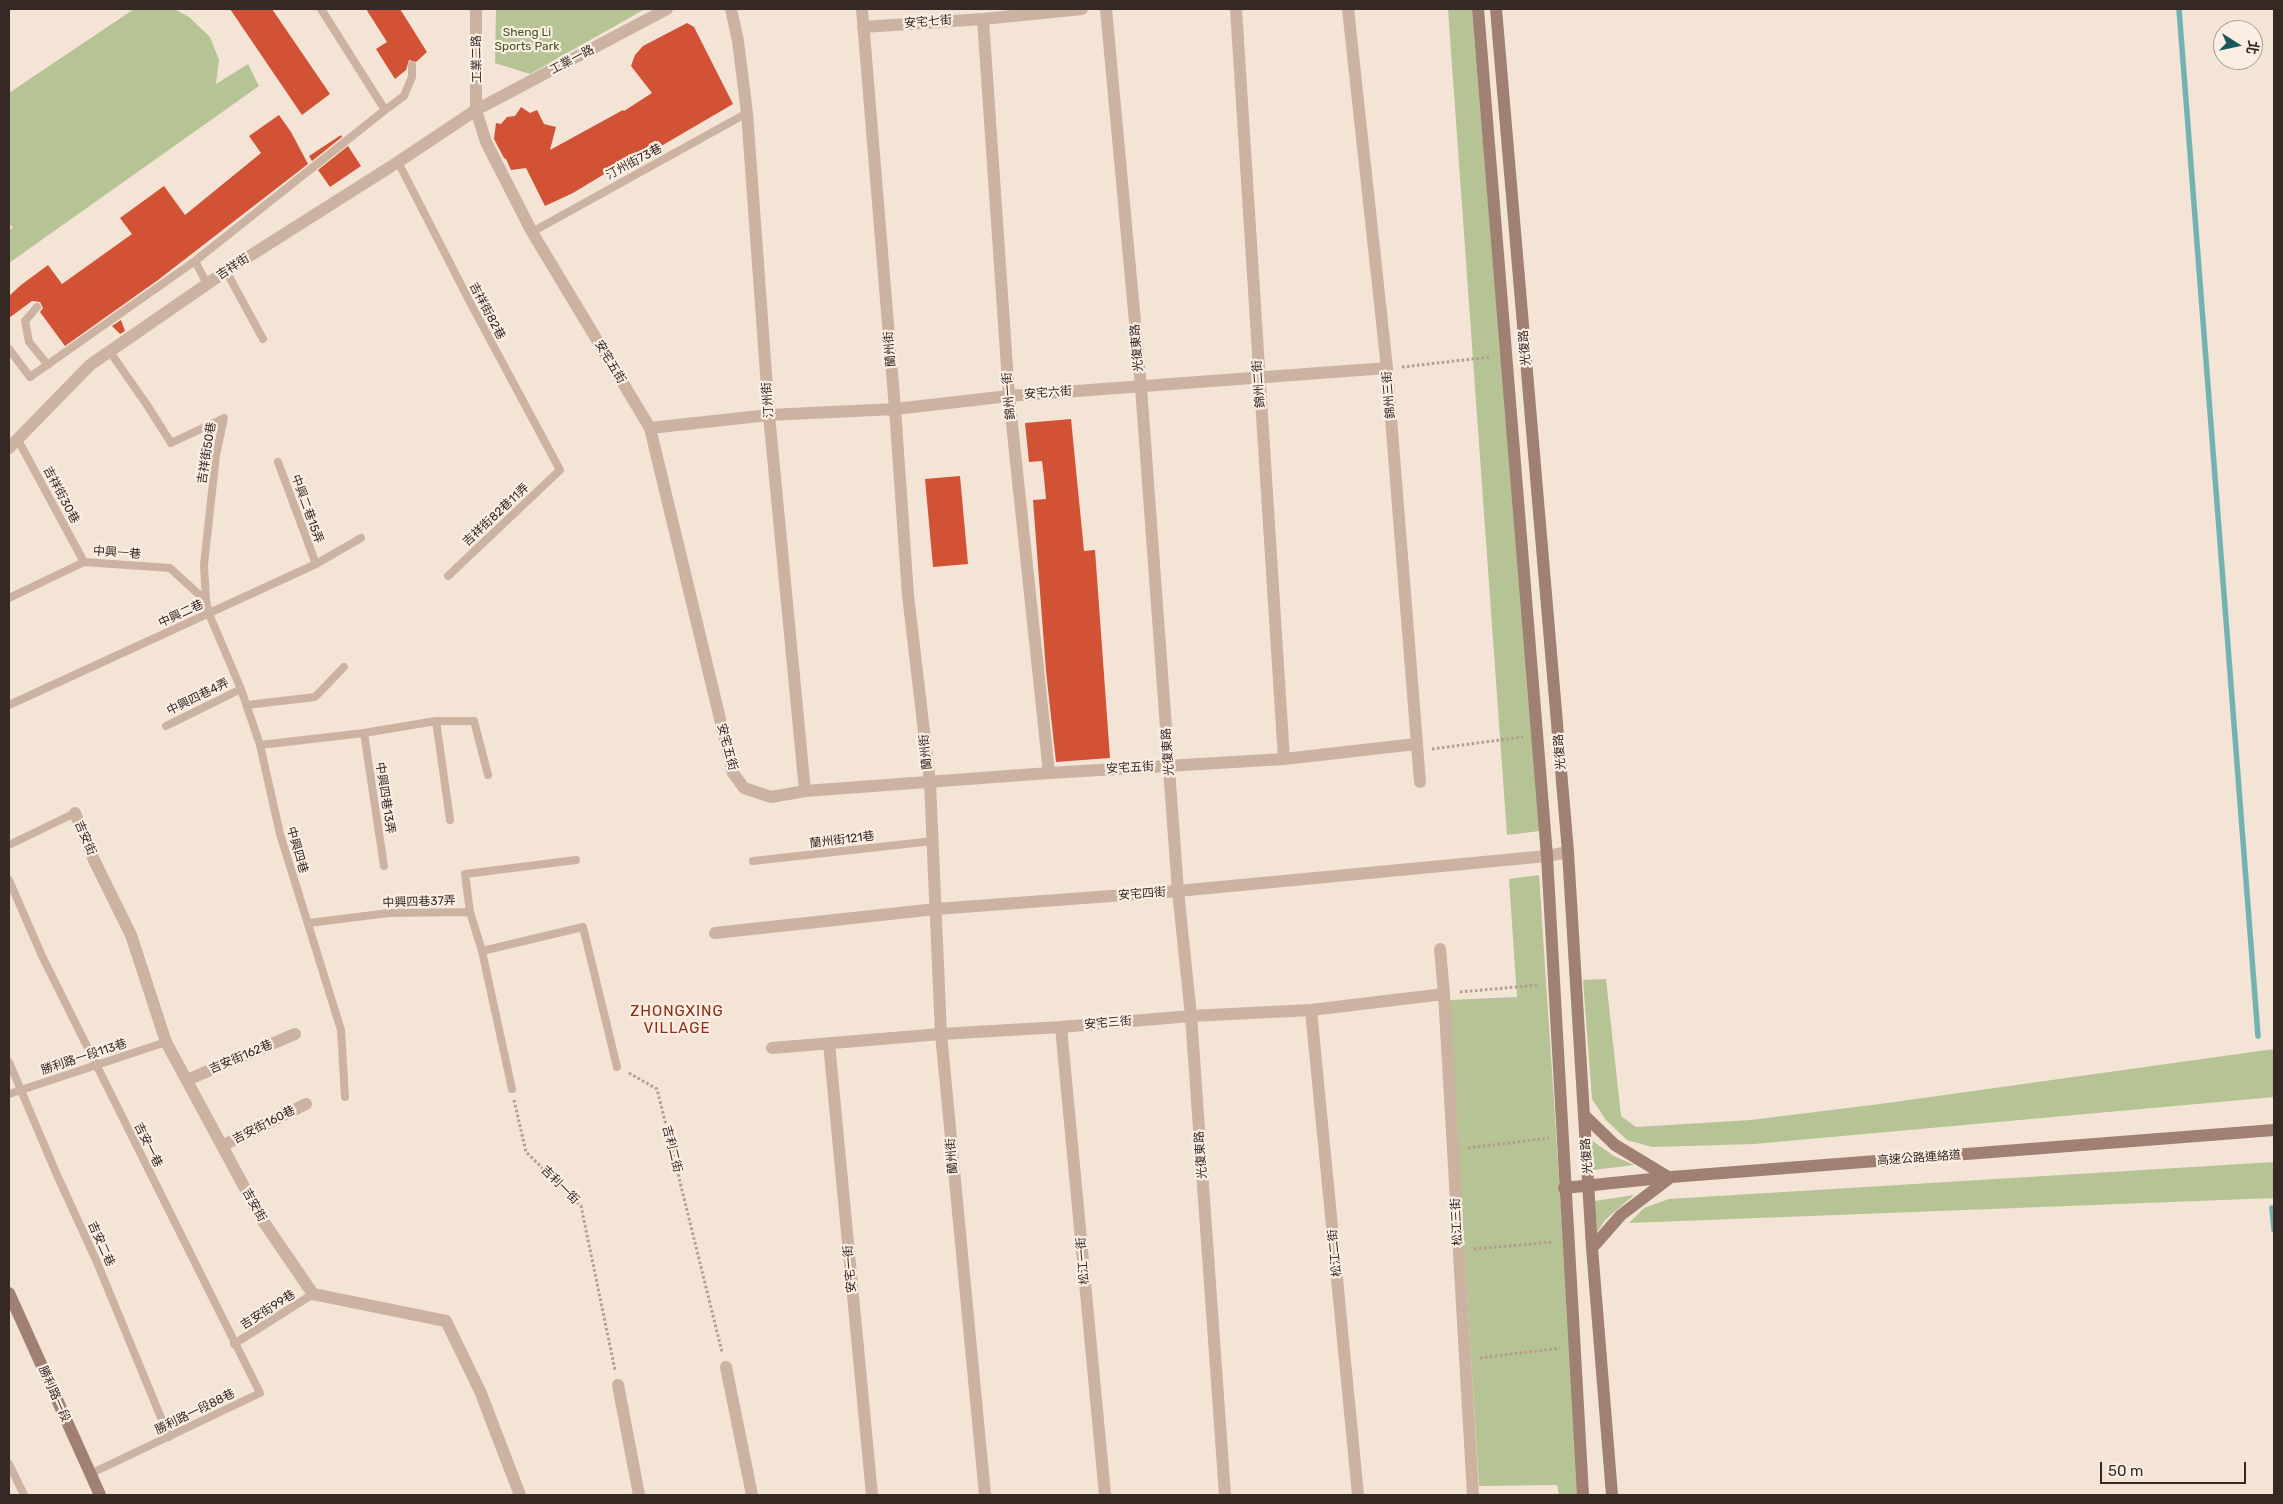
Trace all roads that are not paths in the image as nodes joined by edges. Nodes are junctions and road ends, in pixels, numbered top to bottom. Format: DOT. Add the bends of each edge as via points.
graph roads {
  1 [pos="321,9"];
  2 [pos="476,9"];
  3 [pos="668,9"];
  4 [pos="731,9"];
  5 [pos="862,9"];
  6 [pos="1082,9"];
  7 [pos="1106,9"];
  8 [pos="1236,9"];
  9 [pos="1348,9"];
  10 [pos="1478,9"];
  11 [pos="1496,9"];
  12 [pos="983,19"];
  13 [pos="863,27"];
  14 [pos="412,65"];
  15 [pos="385,110"];
  16 [pos="476,110"];
  17 [pos="747,114"];
  18 [pos="398,162"];
  19 [pos="532,232"];
  20 [pos="195,262"];
  21 [pos="226,270"];
  22 [pos="207,284"];
  23 [pos="37,307"];
  24 [pos="263,338"];
  25 [pos="9,349"];
  26 [pos="110,352"];
  27 [pos="48,365"];
  28 [pos="1387,368"];
  29 [pos="1259,378"];
  30 [pos="1141,387"];
  31 [pos="1008,396"];
  32 [pos="895,409"];
  33 [pos="769,415"];
  34 [pos="650,428"];
  35 [pos="13,444"];
  36 [pos="278,462"];
  37 [pos="560,470"];
  38 [pos="360,538"];
  39 [pos="84,562"];
  40 [pos="316,564"];
  41 [pos="448,576"];
  42 [pos="9,598"];
  43 [pos="206,601"];
  44 [pos="209,614"];
  45 [pos="344,667"];
  46 [pos="241,689"];
  47 [pos="9,705"];
  48 [pos="247,705"];
  49 [pos="436,721"];
  50 [pos="166,726"];
  51 [pos="364,733"];
  52 [pos="260,745"];
  53 [pos="1416,747"];
  54 [pos="1284,759"];
  55 [pos="1169,766"];
  56 [pos="1049,773"];
  57 [pos="488,775"];
  58 [pos="1420,782"];
  59 [pos="930,783"];
  60 [pos="805,791"];
  61 [pos="75,813"];
  62 [pos="450,820"];
  63 [pos="933,840"];
  64 [pos="9,845"];
  65 [pos="1568,852"];
  66 [pos="1547,856"];
  67 [pos="576,860"];
  68 [pos="753,861"];
  69 [pos="384,866"];
  70 [pos="9,880"];
  71 [pos="1178,891"];
  72 [pos="936,909"];
  73 [pos="470,912"];
  74 [pos="309,923"];
  75 [pos="715,933"];
  76 [pos="1440,949"];
  77 [pos="482,951"];
  78 [pos="1444,994"];
  79 [pos="1311,1010"];
  80 [pos="1191,1016"];
  81 [pos="1062,1028"];
  82 [pos="296,1034"];
  83 [pos="940,1034"];
  84 [pos="166,1042"];
  85 [pos="829,1043"];
  86 [pos="772,1048"];
  87 [pos="9,1062"];
  88 [pos="96,1065"];
  89 [pos="617,1067"];
  90 [pos="187,1080"];
  91 [pos="22,1089"];
  92 [pos="512,1089"];
  93 [pos="9,1094"];
  94 [pos="345,1097"];
  95 [pos="306,1104"];
  96 [pos="1584,1115"];
  97 [pos="2274,1130"];
  98 [pos="222,1146"];
  99 [pos="1670,1177"];
  100 [pos="1590,1185"];
  101 [pos="1564,1188"];
  102 [pos="1592,1248"];
  103 [pos="9,1293"];
  104 [pos="313,1294"];
  105 [pos="234,1344"];
  106 [pos="726,1367"];
  107 [pos="618,1385"];
  108 [pos="169,1437"];
  109 [pos="9,1464"];
  110 [pos="90,1474"];
  111 [pos="24,1495"];
  112 [pos="100,1495"];
  113 [pos="520,1495"];
  114 [pos="639,1495"];
  115 [pos="752,1495"];
  116 [pos="872,1495"];
  117 [pos="985,1495"];
  118 [pos="1105,1495"];
  119 [pos="1225,1495"];
  120 [pos="1358,1495"];
  121 [pos="1473,1495"];
  122 [pos="1583,1495"];
  123 [pos="1612,1495"];
  1 -- 15 [label="lane"];
  2 -- 16 [label="street, 工業二路"];
  3 -- 16 [label="street, 工業一路"];
  4 -- 17 [label="street, 汀州街"];
  5 -- 13 [label="street, 蘭州街"];
  6 -- 12 [label="street, 安宅七街"];
  7 -- 30 [label="street, 光復東路"];
  8 -- 29 [label="street, 錦州二街"];
  9 -- 28 [label="street, 錦州三街"];
  10 -- 66 [label="street, 光復路"];
  11 -- 65 [label="street, 光復路"];
  12 -- 13 [label="street, 安宅七街"];
  12 -- 31 [label="street, 錦州一街"];
  13 -- 32 [label="street, 蘭州街"];
  14 -- 15 [label="lane" via="412,77 404,96"];
  15 -- 20 [label="lane"];
  16 -- 18 [label="street, 吉祥街"];
  16 -- 19 [label="street, 安宅五街" via="486,142"];
  17 -- 19 [label="lane, 汀州街73巷"];
  17 -- 33 [label="street, 汀州街"];
  18 -- 21 [label="street, 吉祥街"];
  18 -- 37 [label="lane, 吉祥街82巷"];
  19 -- 34 [label="street, 安宅五街"];
  20 -- 22 [label="lane"];
  20 -- 27 [label="lane"];
  21 -- 22 [label="street, 吉祥街"];
  21 -- 24 [label="lane"];
  22 -- 26 [label="street, 吉祥街"];
  23 -- 27 [label="lane" via="25,321 29,342"];
  25 -- 27 [label="lane" via="30,377"];
  26 -- 35 [label="street, 吉祥街" via="90,366"];
  26 -- 43 [label="lane, 吉祥街50巷" via="171,443 224,418 216,456 204,565"];
  28 -- 29 [label="street, 安宅六街"];
  28 -- 53 [label="street, 錦州三街"];
  29 -- 30 [label="street, 安宅六街"];
  29 -- 54 [label="street, 錦州二街"];
  30 -- 31 [label="street, 安宅六街"];
  30 -- 55 [label="street, 光復東路"];
  31 -- 32 [label="street, 安宅六街"];
  31 -- 56 [label="street, 錦州一街"];
  32 -- 33 [label="street, 安宅六街"];
  32 -- 59 [label="street, 蘭州街" via="908,595"];
  33 -- 34 [label="street, 安宅六街"];
  33 -- 60 [label="street, 汀州街"];
  34 -- 60 [label="street, 安宅五街" via="732,773 744,788 771,796"];
  35 -- 39 [label="lane, 吉祥街30巷"];
  36 -- 40 [label="lane, 中興二巷15弄"];
  37 -- 41 [label="lane, 吉祥街82巷11弄"];
  38 -- 40 [label="lane, 中興二巷"];
  39 -- 42 [label="lane, 中興一巷"];
  39 -- 43 [label="lane, 中興一巷" via="170,568"];
  40 -- 44 [label="lane, 中興二巷"];
  43 -- 44 [label="lane"];
  44 -- 46 [label="lane, 中興四巷"];
  44 -- 47 [label="lane, 中興二巷"];
  45 -- 48 [label="lane" via="315,697"];
  46 -- 48 [label="lane, 中興四巷"];
  46 -- 50 [label="lane, 中興四巷4弄"];
  48 -- 52 [label="lane, 中興四巷"];
  49 -- 51 [label="lane"];
  49 -- 57 [label="lane" via="474,721"];
  49 -- 62 [label="lane"];
  51 -- 52 [label="lane"];
  51 -- 69 [label="lane, 中興四巷13弄"];
  52 -- 74 [label="lane, 中興四巷" via="280,834"];
  53 -- 54 [label="street, 安宅五街"];
  53 -- 58 [label="street, 錦州三街"];
  54 -- 55 [label="street, 安宅五街"];
  55 -- 56 [label="street, 安宅五街"];
  55 -- 71 [label="street, 光復東路"];
  56 -- 59 [label="street, 安宅五街"];
  59 -- 60 [label="street, 安宅五街"];
  59 -- 63 [label="street, 蘭州街"];
  61 -- 64 [label="lane"];
  61 -- 84 [label="street, 吉安街" via="131,935"];
  63 -- 68 [label="lane, 蘭州街121巷"];
  63 -- 72 [label="street, 蘭州街"];
  65 -- 66 [label="street, 安宅四街"];
  65 -- 96 [label="street, 光復路"];
  66 -- 71 [label="street, 安宅四街"];
  66 -- 101 [label="street, 光復路"];
  67 -- 73 [label="lane, 中興四巷37弄" via="464,874"];
  70 -- 88 [label="lane, 吉安一巷"];
  71 -- 72 [label="street, 安宅四街"];
  71 -- 80 [label="street, 光復東路"];
  72 -- 75 [label="street, 安宅四街"];
  72 -- 83 [label="street, 蘭州街"];
  73 -- 74 [label="lane, 中興四巷37弄" via="389,913"];
  73 -- 77 [label="lane"];
  74 -- 94 [label="lane, 中興四巷" via="341,1030"];
  76 -- 78 [label="street, 松江三街"];
  77 -- 89 [label="lane" via="583,927"];
  77 -- 92 [label="lane"];
  78 -- 79 [label="street, 安宅三街"];
  78 -- 121 [label="street, 松江三街"];
  79 -- 80 [label="street, 安宅三街"];
  79 -- 120 [label="street, 松江二街"];
  80 -- 81 [label="street, 安宅三街"];
  80 -- 119 [label="street, 光復東路"];
  81 -- 83 [label="street, 安宅三街"];
  81 -- 118 [label="street, 松江一街"];
  82 -- 90 [label="street, 吉安街162巷"];
  83 -- 85 [label="street, 安宅三街"];
  83 -- 117 [label="street, 蘭州街"];
  84 -- 88 [label="lane, 勝利路一段113巷"];
  84 -- 90 [label="street, 吉安街"];
  85 -- 86 [label="street, 安宅三街"];
  85 -- 116 [label="street, 安宅一街"];
  87 -- 91 [label="lane, 吉安二巷"];
  88 -- 91 [label="lane, 勝利路一段113巷"];
  88 -- 105 [label="lane, 吉安一巷"];
  90 -- 98 [label="street, 吉安街"];
  91 -- 93 [label="lane, 勝利路一段113巷"];
  91 -- 108 [label="lane, 吉安二巷"];
  95 -- 98 [label="street, 吉安街160巷"];
  96 -- 99 [label="street" via="1615,1145"];
  96 -- 100 [label="street, 光復路"];
  97 -- 99 [label="street, 高速公路連絡道"];
  98 -- 104 [label="street, 吉安街" via="261,1218"];
  99 -- 100 [label="street, 高速公路連絡道"];
  99 -- 102 [label="street" via="1621,1215"];
  100 -- 101 [label="street, 高速公路連絡道"];
  100 -- 102 [label="street, 光復路"];
  101 -- 122 [label="street, 光復路"];
  102 -- 123 [label="street, 光復路"];
  103 -- 110 [label="street, 勝利路一段"];
  104 -- 105 [label="lane, 吉安街99巷"];
  104 -- 113 [label="street" via="446,1321 480,1391"];
  105 -- 108 [label="lane, 勝利路一段88巷" via="260,1393"];
  106 -- 115 [label="street"];
  107 -- 114 [label="street"];
  108 -- 110 [label="lane, 勝利路一段88巷"];
  109 -- 111 [label="lane"];
  110 -- 112 [label="street, 勝利路一段"];
}
